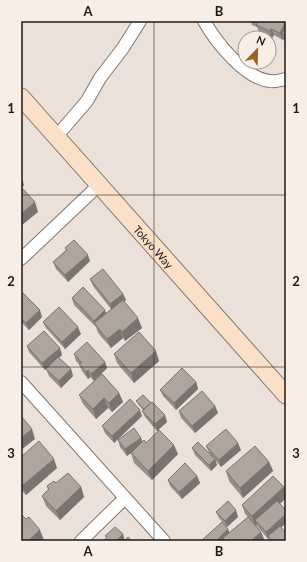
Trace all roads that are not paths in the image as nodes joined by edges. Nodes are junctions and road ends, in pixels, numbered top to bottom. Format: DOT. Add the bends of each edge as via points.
graph roads {
  1 [pos="140,21"];
  2 [pos="204,21"];
  3 [pos="286,79"];
  4 [pos="21,97"];
  5 [pos="56,137"];
  6 [pos="99,186"];
  7 [pos="21,259"];
  8 [pos="21,382"];
  9 [pos="286,395"];
  10 [pos="125,498"];
  11 [pos="81,541"];
  12 [pos="164,541"];
  1 -- 5 [label="street" via="87,101"];
  2 -- 3 [label="street" via="224,50 258,78 270,81"];
  4 -- 5 [label="main road, Tokyo Way"];
  5 -- 6 [label="main road, Tokyo Way"];
  6 -- 7 [label="street"];
  6 -- 9 [label="main road, Tokyo Way"];
  8 -- 10 [label="street"];
  10 -- 11 [label="street"];
  10 -- 12 [label="street"];
}
